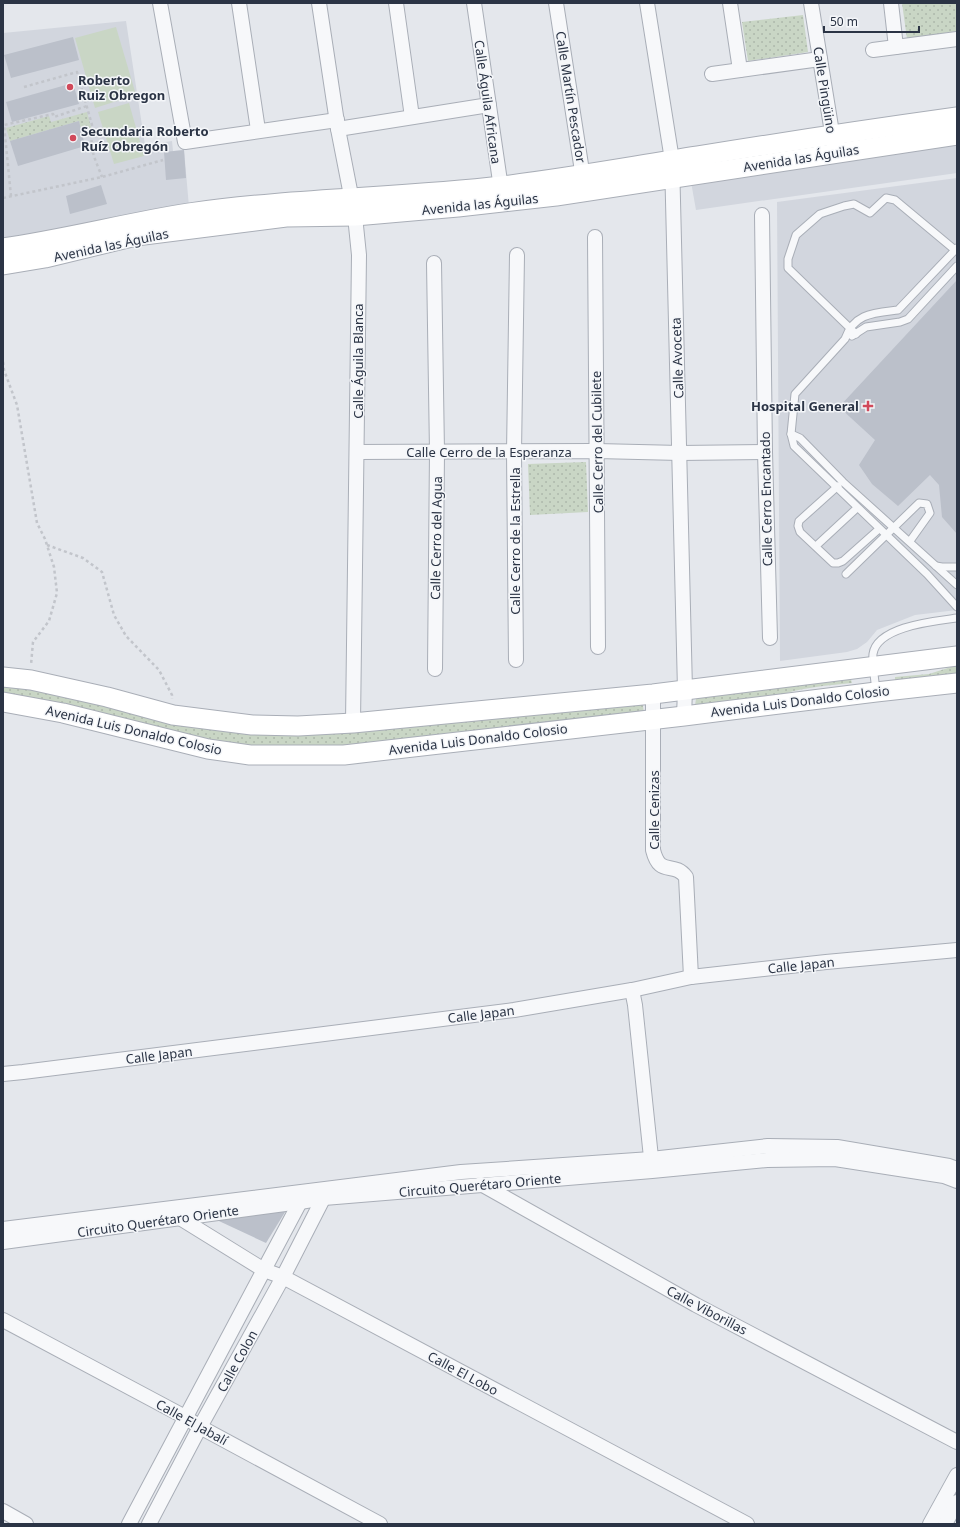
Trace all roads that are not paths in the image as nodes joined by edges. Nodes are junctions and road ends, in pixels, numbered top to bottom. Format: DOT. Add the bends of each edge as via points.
graph roads {
  1 [pos="160,3"];
  2 [pos="239,3"];
  3 [pos="319,3"];
  4 [pos="396,3"];
  5 [pos="474,3"];
  6 [pos="556,3"];
  7 [pos="647,3"];
  8 [pos="730,3"];
  9 [pos="811,3"];
  10 [pos="891,3"];
  11 [pos="957,39"];
  12 [pos="896,47"];
  13 [pos="873,50"];
  14 [pos="820,59"];
  15 [pos="740,70"];
  16 [pos="712,74"];
  17 [pos="489,105"];
  18 [pos="412,117"];
  19 [pos="957,117"];
  20 [pos="337,124"];
  21 [pos="258,130"];
  22 [pos="832,134"];
  23 [pos="957,135"];
  24 [pos="836,153"];
  25 [pos="672,169"];
  26 [pos="584,183"];
  27 [pos="502,194"];
  28 [pos="353,207"];
  29 [pos="762,215"];
  30 [pos="102,237"];
  31 [pos="595,237"];
  32 [pos="3,248"];
  33 [pos="956,249"];
  34 [pos="517,255"];
  35 [pos="434,263"];
  36 [pos="3,265"];
  37 [pos="957,266"];
  38 [pos="849,328"];
  39 [pos="856,334"];
  40 [pos="845,339"];
  41 [pos="791,434"];
  42 [pos="597,451"];
  43 [pos="358,452"];
  44 [pos="437,452"];
  45 [pos="514,452"];
  46 [pos="765,452"];
  47 [pos="680,453"];
  48 [pos="843,482"];
  49 [pos="836,488"];
  50 [pos="857,508"];
  51 [pos="892,528"];
  52 [pos="879,529"];
  53 [pos="885,534"];
  54 [pos="910,541"];
  55 [pos="816,546"];
  56 [pos="936,566"];
  57 [pos="957,566"];
  58 [pos="846,574"];
  59 [pos="957,585"];
  60 [pos="957,607"];
  61 [pos="957,618"];
  62 [pos="770,638"];
  63 [pos="598,647"];
  64 [pos="957,656"];
  65 [pos="516,660"];
  66 [pos="874,667"];
  67 [pos="435,669"];
  68 [pos="3,677"];
  69 [pos="957,683"];
  70 [pos="685,690"];
  71 [pos="876,692"];
  72 [pos="653,694"];
  73 [pos="3,702"];
  74 [pos="684,716"];
  75 [pos="654,719"];
  76 [pos="354,723"];
  77 [pos="957,950"];
  78 [pos="691,977"];
  79 [pos="632,990"];
  80 [pos="3,1074"];
  81 [pos="836,1153"];
  82 [pos="652,1165"];
  83 [pos="957,1169"];
  84 [pos="460,1172"];
  85 [pos="957,1182"];
  86 [pos="482,1185"];
  87 [pos="326,1193"];
  88 [pos="302,1196"];
  89 [pos="180,1218"];
  90 [pos="3,1229"];
  91 [pos="3,1242"];
  92 [pos="264,1270"];
  93 [pos="283,1278"];
  94 [pos="3,1320"];
  95 [pos="185,1417"];
  96 [pos="200,1427"];
  97 [pos="957,1442"];
  98 [pos="957,1475"];
  99 [pos="957,1502"];
  100 [pos="3,1512"];
  101 [pos="26,1524"];
  102 [pos="129,1524"];
  103 [pos="149,1524"];
  104 [pos="380,1524"];
  105 [pos="747,1524"];
  106 [pos="930,1524"];
  107 [pos="945,1524"];
  1 -- 21 [label="street" via="185,142"];
  2 -- 21 [label="street"];
  3 -- 20 [label="street, Calle Águila Blanca"];
  4 -- 18 [label="street"];
  5 -- 17 [label="street, Calle Águila Africana"];
  6 -- 26 [label="street, Calle Martín Pescador"];
  7 -- 25 [label="street, Calle Avoceta"];
  8 -- 15 [label="street"];
  9 -- 14 [label="street, Calle Pingüino"];
  10 -- 12 [label="street"];
  11 -- 12 [label="street"];
  12 -- 13 [label="street"];
  14 -- 15 [label="street"];
  14 -- 22 [label="street, Calle Pingüino"];
  15 -- 16 [label="street"];
  17 -- 18 [label="street"];
  17 -- 27 [label="street, Calle Águila Africana"];
  18 -- 20 [label="street"];
  19 -- 22 [label="street, Avenida las Águilas"];
  20 -- 21 [label="street"];
  20 -- 28 [label="street, Calle Águila Blanca"];
  22 -- 24 [label="street, Calle Pingüino"];
  22 -- 25 [label="street, Avenida las Águilas"];
  23 -- 24 [label="street, Avenida las Águilas"];
  24 -- 25 [label="street, Avenida las Águilas"];
  25 -- 26 [label="street, Avenida las Águilas"];
  25 -- 47 [label="street, Calle Avoceta"];
  26 -- 27 [label="street, Avenida las Águilas"];
  27 -- 28 [label="street, Avenida las Águilas"];
  28 -- 30 [label="street, Avenida las Águilas" via="283,202 189,213"];
  28 -- 43 [label="street, Calle Águila Blanca" via="359,255"];
  29 -- 46 [label="street, Calle Cerro Encantado"];
  30 -- 32 [label="street, Avenida las Águilas"];
  30 -- 36 [label="street, Avenida las Águilas" via="46,258"];
  31 -- 42 [label="street, Calle Cerro del Cubilete"];
  33 -- 38 [label="lane" via="898,310 864,316"];
  33 -- 38 [label="lane" via="890,198 886,198 870,213 854,204 820,214 796,235 788,259 788,268"];
  34 -- 45 [label="street, Calle Cerro de la Estrella"];
  35 -- 44 [label="street, Calle Cerro del Agua"];
  37 -- 39 [label="lane" via="908,319 866,327"];
  38 -- 39 [label="lane"];
  38 -- 40 [label="lane"];
  39 -- 40 [label="lane"];
  40 -- 41 [label="lane" via="794,394"];
  41 -- 48 [label="lane" via="800,438"];
  41 -- 49 [label="lane" via="794,446"];
  42 -- 45 [label="street, Calle Cerro de la Esperanza"];
  42 -- 47 [label="street, Calle Cerro de la Esperanza"];
  42 -- 63 [label="street, Calle Cerro del Cubilete"];
  43 -- 44 [label="street, Calle Cerro de la Esperanza"];
  43 -- 76 [label="street, Calle Águila Blanca"];
  44 -- 45 [label="street, Calle Cerro de la Esperanza"];
  44 -- 67 [label="street, Calle Cerro del Agua"];
  45 -- 65 [label="street, Calle Cerro de la Estrella"];
  46 -- 47 [label="street, Calle Cerro de la Esperanza"];
  46 -- 62 [label="street, Calle Cerro Encantado"];
  47 -- 70 [label="street, Calle Avoceta"];
  48 -- 49 [label="lane"];
  48 -- 51 [label="lane"];
  49 -- 50 [label="lane"];
  49 -- 55 [label="lane" via="799,521 800,532"];
  50 -- 52 [label="lane"];
  50 -- 55 [label="lane"];
  51 -- 53 [label="lane"];
  51 -- 54 [label="lane"];
  51 -- 54 [label="lane" via="918,503 927,504 930,513"];
  52 -- 53 [label="lane"];
  52 -- 55 [label="lane" via="843,562 833,563"];
  53 -- 58 [label="lane"];
  53 -- 60 [label="lane"];
  54 -- 56 [label="lane"];
  56 -- 57 [label="lane"];
  56 -- 59 [label="lane"];
  61 -- 66 [label="lane" via="898,629 879,642 873,653"];
  64 -- 66 [label="street, Avenida Luis Donaldo Colosio"];
  66 -- 70 [label="street, Avenida Luis Donaldo Colosio"];
  66 -- 71 [label="lane"];
  68 -- 76 [label="street, Avenida Luis Donaldo Colosio" via="31,680 173,715 252,725"];
  69 -- 71 [label="street, Avenida Luis Donaldo Colosio"];
  70 -- 72 [label="street, Avenida Luis Donaldo Colosio"];
  70 -- 74 [label="street, Calle Avoceta"];
  71 -- 74 [label="street, Avenida Luis Donaldo Colosio"];
  72 -- 75 [label="street, Calle Cenizas"];
  72 -- 76 [label="street, Avenida Luis Donaldo Colosio"];
  73 -- 75 [label="street, Avenida Luis Donaldo Colosio" via="63,713 208,749 250,755 344,755"];
  74 -- 75 [label="street, Avenida Luis Donaldo Colosio"];
  75 -- 78 [label="street, Calle Cenizas" via="653,850 660,866 681,871 686,877"];
  77 -- 78 [label="street, Calle Japan"];
  78 -- 79 [label="street, Calle Japan"];
  79 -- 80 [label="street, Calle Japan" via="514,1010"];
  79 -- 82 [label="street"];
  81 -- 82 [label="street, Circuito Querétaro Oriente" via="768,1146"];
  81 -- 83 [label="street, Circuito Querétaro Oriente"];
  81 -- 85 [label="street, Circuito Querétaro Oriente" via="944,1176"];
  82 -- 84 [label="street, Circuito Querétaro Oriente"];
  82 -- 86 [label="street, Circuito Querétaro Oriente"];
  84 -- 86 [label="street, Calle Viborillas"];
  84 -- 87 [label="street, Circuito Querétaro Oriente"];
  86 -- 87 [label="street, Circuito Querétaro Oriente"];
  86 -- 97 [label="street, Calle Viborillas" via="696,1305"];
  87 -- 88 [label="street, Circuito Querétaro Oriente"];
  87 -- 93 [label="street, Calle Colon"];
  88 -- 89 [label="street, Circuito Querétaro Oriente"];
  88 -- 90 [label="street, Circuito Querétaro Oriente"];
  88 -- 92 [label="street, Calle Colon"];
  89 -- 91 [label="street, Circuito Querétaro Oriente"];
  89 -- 92 [label="street, Calle El Lobo"];
  92 -- 93 [label="street, Calle El Lobo"];
  92 -- 95 [label="street, Calle Colon"];
  93 -- 96 [label="street, Calle Colon"];
  93 -- 105 [label="street, Calle El Lobo"];
  94 -- 95 [label="street, Calle El Jabalí"];
  95 -- 96 [label="street, Calle El Jabalí"];
  95 -- 102 [label="street, Calle Colon"];
  96 -- 103 [label="street, Calle Colon"];
  96 -- 104 [label="street, Calle El Jabalí"];
  98 -- 106 [label="street"];
  99 -- 107 [label="street"];
  100 -- 101 [label="street"];
}
